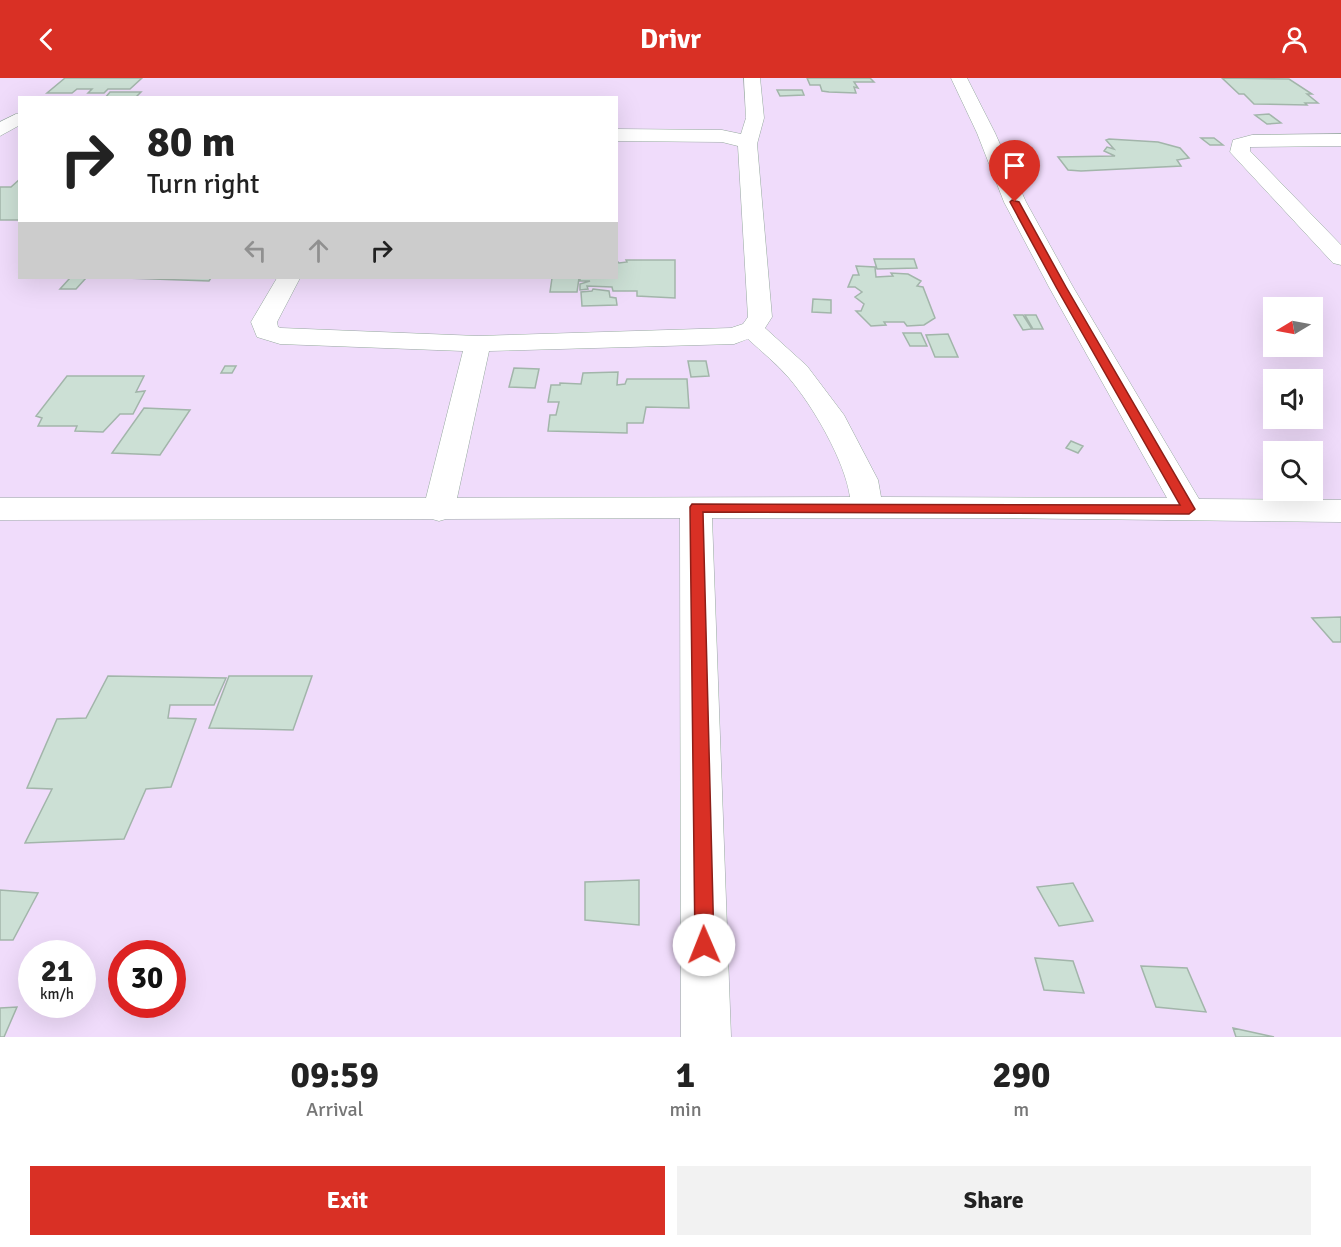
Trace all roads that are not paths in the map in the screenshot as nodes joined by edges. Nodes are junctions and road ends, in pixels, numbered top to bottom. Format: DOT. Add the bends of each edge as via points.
graph roads {
  1 [pos="752,78"];
  2 [pos="959,78"];
  3 [pos="16,119"];
  4 [pos="0,130"];
  5 [pos="618,135"];
  6 [pos="1341,140"];
  7 [pos="747,144"];
  8 [pos="1341,258"];
  9 [pos="287,279"];
  10 [pos="752,329"];
  11 [pos="478,344"];
  12 [pos="696,507"];
  13 [pos="867,507"];
  14 [pos="0,509"];
  15 [pos="1189,509"];
  16 [pos="439,510"];
  17 [pos="1341,512"];
  18 [pos="706,1037"];
  1 -- 7 [label="street" via="755,118"];
  2 -- 15 [label="street" via="1015,202"];
  3 -- 4 [label="street"];
  5 -- 7 [label="street" via="722,136"];
  6 -- 8 [label="street" via="1252,141 1240,144 1240,152"];
  7 -- 10 [label="street" via="760,316"];
  9 -- 11 [label="street" via="264,322 266,332 280,336"];
  10 -- 11 [label="street" via="734,336"];
  10 -- 13 [label="street" via="798,372 830,415 863,480"];
  11 -- 16 [label="street"];
  12 -- 13 [label="street"];
  12 -- 16 [label="street"];
  12 -- 18 [label="street"];
  13 -- 15 [label="street"];
  14 -- 16 [label="street"];
  15 -- 17 [label="street"];
}
